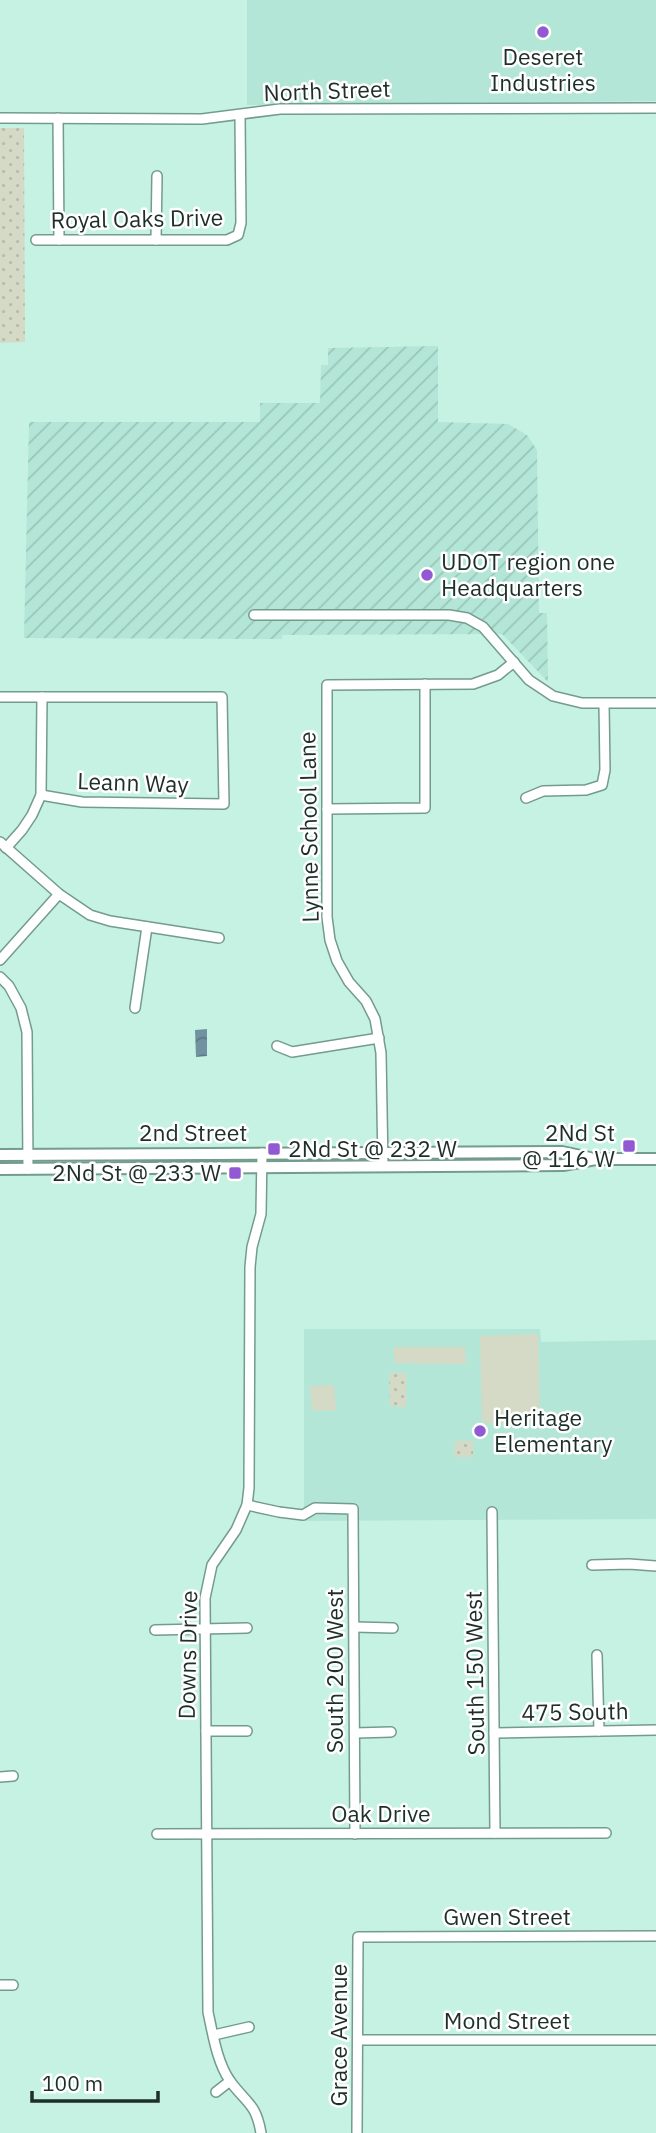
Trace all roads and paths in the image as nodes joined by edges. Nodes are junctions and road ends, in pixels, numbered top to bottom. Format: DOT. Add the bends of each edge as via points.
graph roads {
  1 [pos="656,108"];
  2 [pos="240,115"];
  3 [pos="0,118"];
  4 [pos="58,118"];
  5 [pos="157,176"];
  6 [pos="36,240"];
  7 [pos="59,240"];
  8 [pos="156,240"];
  9 [pos="254,615"];
  10 [pos="514,663"];
  11 [pos="425,684"];
  12 [pos="0,697"];
  13 [pos="42,697"];
  14 [pos="656,703"];
  15 [pos="604,704"];
  16 [pos="41,795"];
  17 [pos="526,798"];
  18 [pos="327,809"];
  19 [pos="3,845"];
  20 [pos="59,894"];
  21 [pos="147,927"];
  22 [pos="219,938"];
  23 [pos="0,960"];
  24 [pos="0,977"];
  25 [pos="135,1008"];
  26 [pos="379,1038"];
  27 [pos="277,1046"];
  28 [pos="262,1153"];
  29 [pos="382,1153"];
  30 [pos="0,1155"];
  31 [pos="28,1155"];
  32 [pos="596,1159"];
  33 [pos="656,1159"];
  34 [pos="383,1166"];
  35 [pos="262,1167"];
  36 [pos="28,1168"];
  37 [pos="0,1169"];
  38 [pos="247,1505"];
  39 [pos="492,1512"];
  40 [pos="592,1565"];
  41 [pos="656,1566"];
  42 [pos="355,1627"];
  43 [pos="247,1628"];
  44 [pos="393,1628"];
  45 [pos="205,1629"];
  46 [pos="155,1630"];
  47 [pos="597,1655"];
  48 [pos="656,1730"];
  49 [pos="206,1731"];
  50 [pos="247,1731"];
  51 [pos="599,1731"];
  52 [pos="391,1732"];
  53 [pos="355,1733"];
  54 [pos="494,1733"];
  55 [pos="13,1776"];
  56 [pos="0,1777"];
  57 [pos="495,1833"];
  58 [pos="606,1833"];
  59 [pos="157,1834"];
  60 [pos="207,1834"];
  61 [pos="355,1834"];
  62 [pos="656,1936"];
  63 [pos="358,1937"];
  64 [pos="0,1985"];
  65 [pos="13,1985"];
  66 [pos="249,2027"];
  67 [pos="214,2035"];
  68 [pos="358,2040"];
  69 [pos="656,2040"];
  70 [pos="230,2081"];
  71 [pos="216,2092"];
  72 [pos="261,2133"];
  73 [pos="357,2133"];
  1 -- 2 [label="street, North Street" via="280,109"];
  2 -- 4 [label="street, North Street"];
  2 -- 8 [label="street, Royal Oaks Drive" via="238,235 227,240"];
  3 -- 4 [label="street, North Street"];
  4 -- 7 [label="street"];
  5 -- 8 [label="street"];
  6 -- 7 [label="street, Royal Oaks Drive"];
  7 -- 8 [label="street, Royal Oaks Drive"];
  9 -- 10 [label="street" via="467,618 483,627"];
  10 -- 11 [label="street" via="473,684"];
  10 -- 15 [label="street" via="552,696"];
  11 -- 18 [label="street, Lynne School Lane" via="327,685"];
  11 -- 18 [label="street" via="425,808"];
  12 -- 13 [label="street"];
  13 -- 16 [label="street"];
  13 -- 16 [label="street, Leann Way" via="222,696 224,804 82,803"];
  14 -- 15 [label="street"];
  15 -- 17 [label="street" via="601,785 543,791"];
  16 -- 19 [label="street" via="27,823"];
  18 -- 26 [label="street, Lynne School Lane" via="330,940 349,982 366,1000"];
  19 -- 20 [label="street"];
  20 -- 21 [label="street" via="90,915"];
  20 -- 23 [label="street"];
  21 -- 22 [label="street"];
  21 -- 25 [label="street"];
  24 -- 31 [label="street" via="21,1008 27,1032"];
  26 -- 27 [label="street" via="292,1052"];
  26 -- 29 [label="street, Lynne School Lane"];
  28 -- 29 [label="main road, 2nd Street"];
  28 -- 31 [label="main road, 2nd Street"];
  28 -- 35 [label="street, Downs Drive"];
  29 -- 32 [label="main road, 2nd Street" via="562,1152"];
  29 -- 34 [label="street, Lynne School Lane"];
  30 -- 31 [label="main road, 2nd Street"];
  31 -- 36 [label="street"];
  32 -- 33 [label="main road, 2nd Street"];
  32 -- 34 [label="main road, 2nd Street" via="563,1165"];
  34 -- 35 [label="main road, 2nd Street"];
  35 -- 36 [label="main road, 2nd Street"];
  35 -- 38 [label="street, Downs Drive" via="261,1213 250,1267"];
  36 -- 37 [label="main road, 2nd Street"];
  38 -- 42 [label="street, South 200 West" via="303,1514 315,1508 354,1509"];
  38 -- 45 [label="street, Downs Drive" via="212,1565"];
  39 -- 54 [label="street, South 150 West"];
  40 -- 41 [label="street"];
  42 -- 44 [label="street"];
  42 -- 53 [label="street, South 200 West"];
  43 -- 45 [label="street"];
  45 -- 46 [label="street"];
  45 -- 49 [label="street, Downs Drive"];
  47 -- 51 [label="street"];
  48 -- 51 [label="street, 475 South"];
  49 -- 50 [label="street"];
  49 -- 60 [label="street, Downs Drive"];
  51 -- 54 [label="street, 475 South"];
  52 -- 53 [label="street"];
  53 -- 61 [label="street, South 200 West"];
  54 -- 57 [label="street, South 150 West"];
  55 -- 56 [label="street"];
  57 -- 58 [label="street, Oak Drive"];
  57 -- 61 [label="street, Oak Drive"];
  59 -- 60 [label="street, Oak Drive"];
  60 -- 61 [label="street, Oak Drive"];
  60 -- 67 [label="street, Downs Drive" via="208,2012"];
  62 -- 63 [label="street, Gwen Street"];
  63 -- 68 [label="street, Grace Avenue"];
  64 -- 65 [label="street"];
  66 -- 67 [label="street"];
  67 -- 70 [label="street, Downs Drive"];
  68 -- 69 [label="street, Mond Street"];
  68 -- 73 [label="street, Grace Avenue"];
  70 -- 71 [label="street"];
  70 -- 72 [label="street, Downs Drive" via="249,2101"];
}
